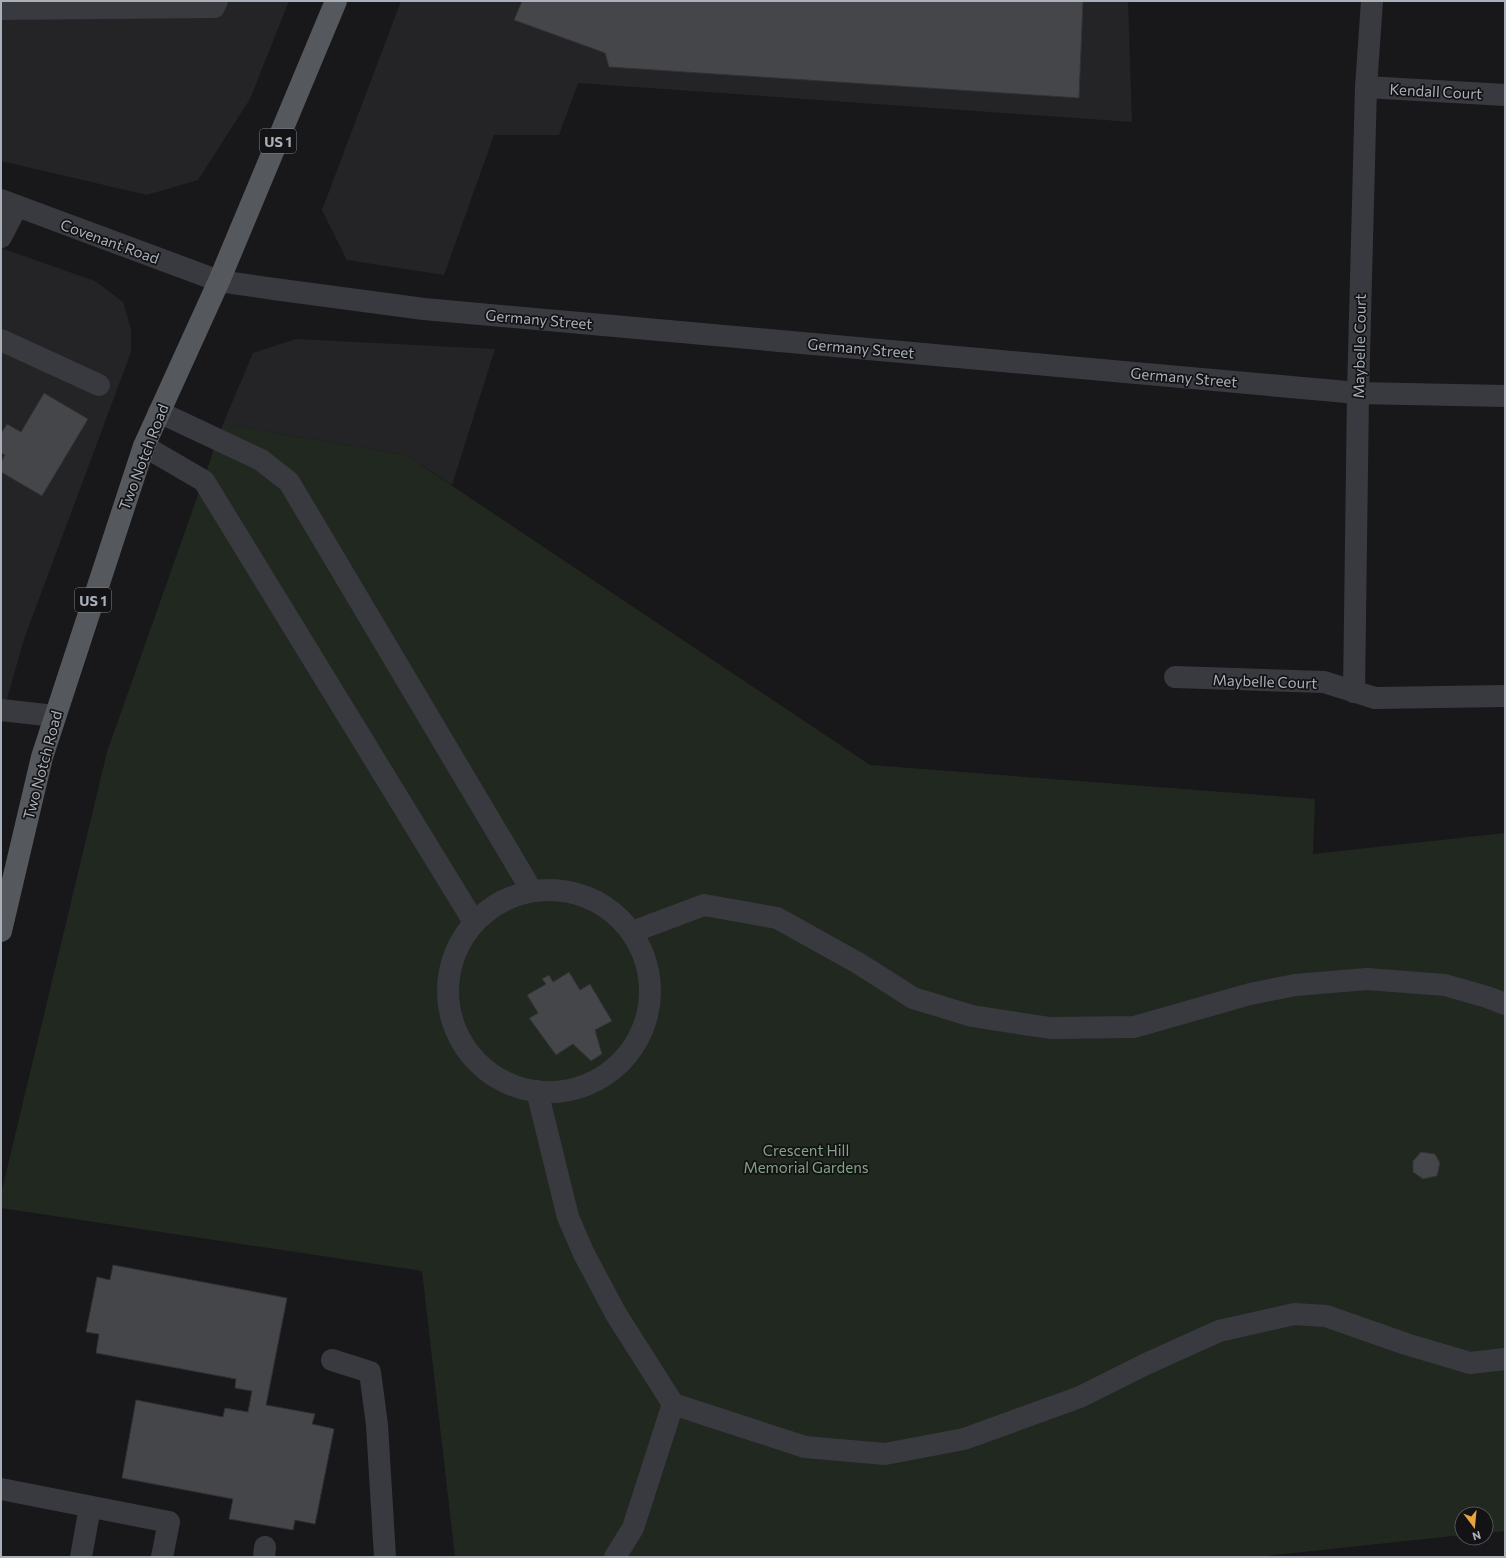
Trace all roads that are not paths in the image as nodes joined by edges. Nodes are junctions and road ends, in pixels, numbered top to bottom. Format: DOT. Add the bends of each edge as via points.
graph roads {
  1 [pos="217,1"];
  2 [pos="336,1"];
  3 [pos="1372,1"];
  4 [pos="1,9"];
  5 [pos="1366,87"];
  6 [pos="1505,95"];
  7 [pos="9,203"];
  8 [pos="1,237"];
  9 [pos="219,281"];
  10 [pos="1,340"];
  11 [pos="99,384"];
  12 [pos="1358,393"];
  13 [pos="1505,396"];
  14 [pos="160,412"];
  15 [pos="144,446"];
  16 [pos="1175,677"];
  17 [pos="1354,692"];
  18 [pos="1505,696"];
  19 [pos="1,710"];
  20 [pos="55,716"];
  21 [pos="532,891"];
  22 [pos="474,922"];
  23 [pos="1,931"];
  24 [pos="632,932"];
  25 [pos="1505,1004"];
  26 [pos="537,1091"];
  27 [pos="1505,1359"];
  28 [pos="332,1360"];
  29 [pos="672,1404"];
  30 [pos="1,1489"];
  31 [pos="90,1507"];
  32 [pos="81,1557"];
  33 [pos="162,1557"];
  34 [pos="385,1557"];
  35 [pos="615,1557"];
  1 -- 4 [label="street" via="214,7"];
  2 -- 9 [label="main road, Two Notch Road / US 1"];
  3 -- 5 [label="street, Maybelle Court"];
  5 -- 6 [label="street, Kendall Court"];
  5 -- 12 [label="street, Maybelle Court"];
  7 -- 8 [label="street"];
  7 -- 9 [label="street, Covenant Road"];
  9 -- 12 [label="street, Germany Street" via="424,309"];
  9 -- 14 [label="main road, Two Notch Road / US 1"];
  10 -- 11 [label="street"];
  12 -- 13 [label="street, Germany Street"];
  12 -- 17 [label="street, Maybelle Court"];
  14 -- 15 [label="main road, Two Notch Road / US 1"];
  14 -- 21 [label="street" via="261,460 288,482"];
  15 -- 20 [label="main road, Two Notch Road / US 1"];
  15 -- 22 [label="street" via="204,481"];
  16 -- 17 [label="street, Maybelle Court" via="1324,682"];
  17 -- 18 [label="street, Maybelle Court" via="1374,698"];
  19 -- 20 [label="street"];
  20 -- 23 [label="main road, Two Notch Road / US 1" via="42,757"];
  21 -- 22 [label="street" via="505,899"];
  21 -- 24 [label="street" via="546,890 585,896 612,911"];
  22 -- 26 [label="street" via="459,944 449,973 447,994 452,1021 472,1058 511,1085"];
  24 -- 25 [label="street" via="704,905 777,918 858,963 913,998 972,1016 1050,1028 1134,1027 1250,994 1295,985 1367,979 1445,985"];
  24 -- 26 [label="street" via="649,975 646,1018 637,1040 618,1064 588,1084 562,1091"];
  26 -- 29 [label="street" via="568,1216 584,1254 616,1314"];
  27 -- 29 [label="street" via="1470,1363 1326,1316 1294,1314 1219,1331 1080,1397 964,1440 884,1454 805,1447"];
  28 -- 34 [label="street" via="370,1372 377,1425"];
  29 -- 35 [label="street" via="633,1528"];
  30 -- 31 [label="street"];
  31 -- 32 [label="street"];
  31 -- 33 [label="street" via="169,1522"];
}
